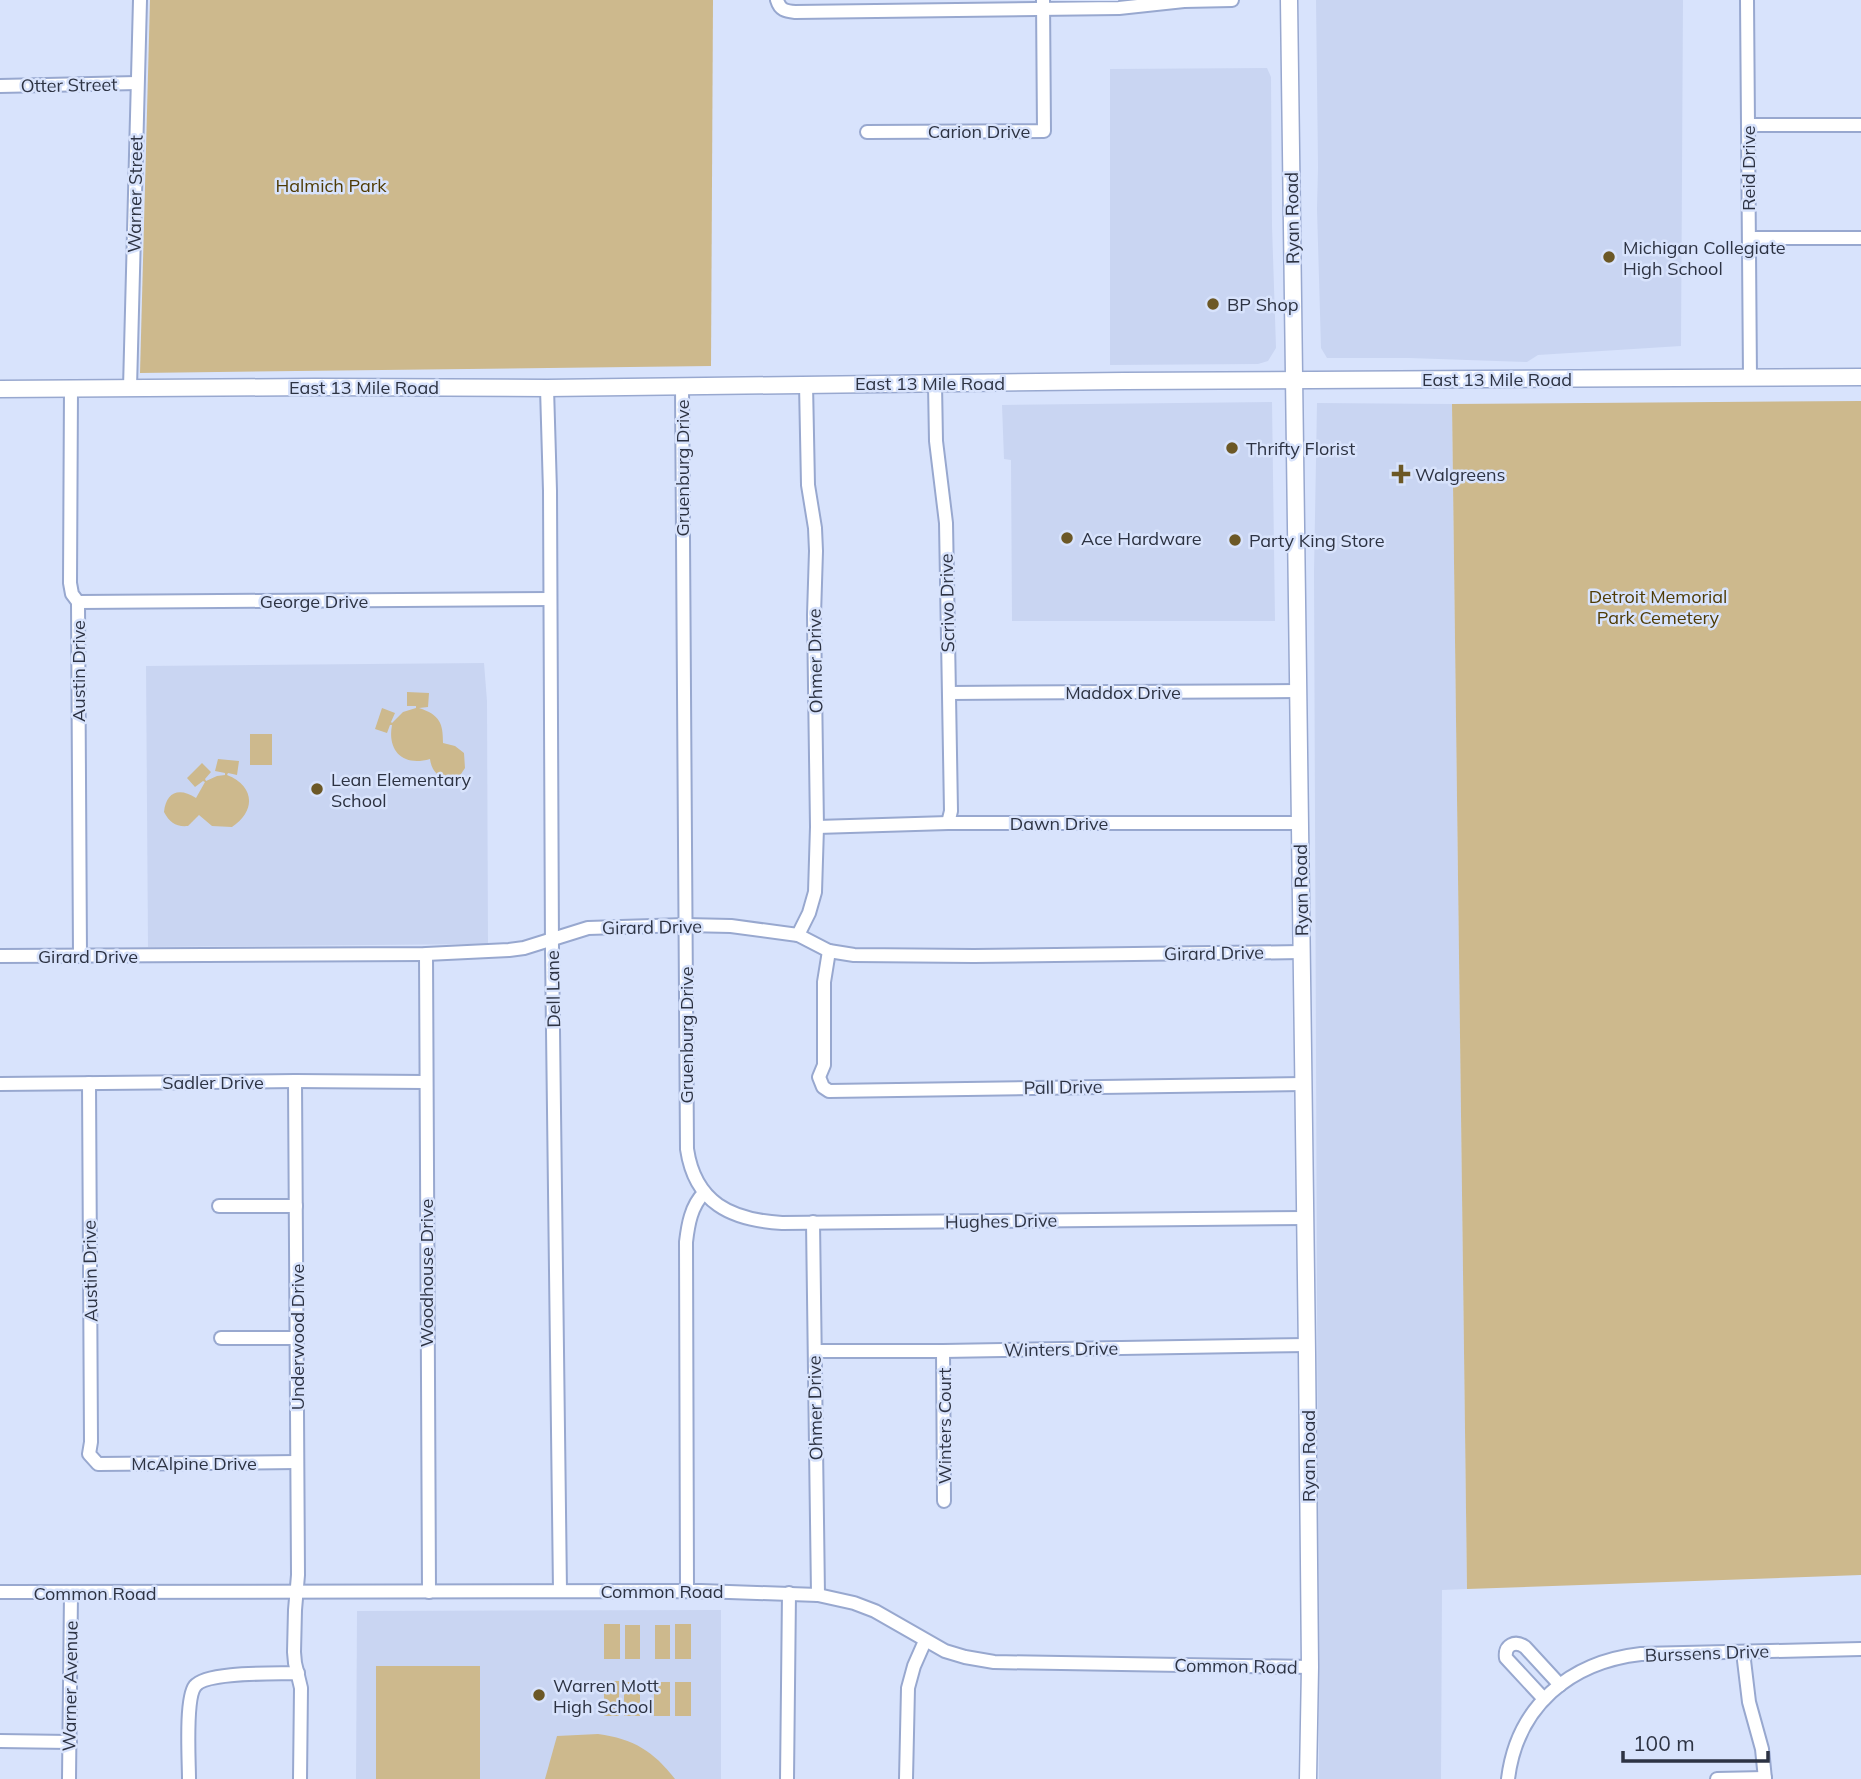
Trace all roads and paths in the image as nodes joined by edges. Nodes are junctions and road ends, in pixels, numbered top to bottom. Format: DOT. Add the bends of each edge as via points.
graph roads {
  1 [pos="140,0"];
  2 [pos="1232,0"];
  3 [pos="1289,0"];
  4 [pos="1747,0"];
  5 [pos="779,4"];
  6 [pos="910,5"];
  7 [pos="1043,5"];
  8 [pos="137,83"];
  9 [pos="0,86"];
  10 [pos="1748,125"];
  11 [pos="1861,125"];
  12 [pos="867,131"];
  13 [pos="1748,238"];
  14 [pos="1861,238"];
  15 [pos="1750,377"];
  16 [pos="1861,377"];
  17 [pos="1295,381"];
  18 [pos="806,384"];
  19 [pos="935,384"];
  20 [pos="682,386"];
  21 [pos="547,387"];
  22 [pos="71,388"];
  23 [pos="130,388"];
  24 [pos="0,389"];
  25 [pos="550,599"];
  26 [pos="78,602"];
  27 [pos="1298,691"];
  28 [pos="949,693"];
  29 [pos="948,823"];
  30 [pos="1300,823"];
  31 [pos="817,827"];
  32 [pos="685,925"];
  33 [pos="798,935"];
  34 [pos="552,939"];
  35 [pos="828,951"];
  36 [pos="1302,952"];
  37 [pos="426,954"];
  38 [pos="0,956"];
  39 [pos="80,956"];
  40 [pos="295,1082"];
  41 [pos="425,1082"];
  42 [pos="89,1083"];
  43 [pos="0,1084"];
  44 [pos="1303,1084"];
  45 [pos="705,1193"];
  46 [pos="219,1206"];
  47 [pos="296,1206"];
  48 [pos="1306,1218"];
  49 [pos="813,1222"];
  50 [pos="221,1338"];
  51 [pos="297,1338"];
  52 [pos="1307,1345"];
  53 [pos="815,1351"];
  54 [pos="943,1351"];
  55 [pos="93,1459"];
  56 [pos="298,1462"];
  57 [pos="944,1501"];
  58 [pos="560,1591"];
  59 [pos="687,1591"];
  60 [pos="0,1592"];
  61 [pos="297,1592"];
  62 [pos="429,1592"];
  63 [pos="789,1592"];
  64 [pos="71,1593"];
  65 [pos="818,1595"];
  66 [pos="925,1641"];
  67 [pos="1861,1649"];
  68 [pos="1743,1652"];
  69 [pos="1310,1667"];
  70 [pos="298,1673"];
  71 [pos="1560,1685"];
  72 [pos="1544,1699"];
  73 [pos="0,1741"];
  74 [pos="70,1742"];
  75 [pos="1765,1778"];
  76 [pos="69,1779"];
  77 [pos="189,1779"];
  78 [pos="300,1779"];
  79 [pos="787,1779"];
  80 [pos="906,1779"];
  81 [pos="1308,1779"];
  82 [pos="1508,1779"];
  83 [pos="1717,1779"];
  1 -- 8 [label="street, Warner Street"];
  2 -- 7 [label="street" via="1119,8"];
  3 -- 17 [label="main road, Ryan Road"];
  4 -- 10 [label="street, Reid Drive"];
  5 -- 6 [label="street" via="785,11 795,12"];
  6 -- 7 [label="street"];
  7 -- 12 [label="street, Carion Drive" via="1044,131"];
  8 -- 9 [label="street, Otter Street"];
  8 -- 23 [label="street, Warner Street"];
  10 -- 11 [label="street"];
  10 -- 13 [label="street, Reid Drive"];
  13 -- 14 [label="street"];
  13 -- 15 [label="street, Reid Drive"];
  15 -- 16 [label="main road, East 13 Mile Road"];
  15 -- 17 [label="main road, East 13 Mile Road"];
  17 -- 19 [label="main road, East 13 Mile Road"];
  17 -- 27 [label="main road, Ryan Road"];
  18 -- 19 [label="main road, East 13 Mile Road"];
  18 -- 20 [label="main road, East 13 Mile Road"];
  18 -- 31 [label="street, Ohmer Drive" via="808,485 816,551"];
  19 -- 28 [label="street, Scrivo Drive" via="946,523"];
  20 -- 21 [label="main road, East 13 Mile Road"];
  20 -- 32 [label="street, Gruenburg Drive"];
  21 -- 23 [label="main road, East 13 Mile Road"];
  21 -- 25 [label="street, Dell Lane"];
  22 -- 23 [label="main road, East 13 Mile Road"];
  22 -- 24 [label="main road, East 13 Mile Road"];
  22 -- 26 [label="street, Austin Drive" via="70,583"];
  25 -- 26 [label="street, George Drive"];
  25 -- 34 [label="street, Dell Lane"];
  26 -- 39 [label="street, Austin Drive"];
  27 -- 28 [label="street, Maddox Drive"];
  27 -- 30 [label="main road, Ryan Road"];
  28 -- 29 [label="street, Scrivo Drive"];
  29 -- 30 [label="street, Dawn Drive"];
  29 -- 31 [label="street, Dawn Drive"];
  30 -- 36 [label="main road, Ryan Road"];
  31 -- 33 [label="street, Ohmer Drive" via="815,891"];
  32 -- 33 [label="street, Girard Drive"];
  32 -- 34 [label="street, Girard Drive" via="587,928"];
  32 -- 45 [label="street, Gruenburg Drive" via="687,1149 695,1179"];
  33 -- 35 [label="street, Girard Drive"];
  34 -- 37 [label="street, Girard Drive" via="509,950"];
  34 -- 58 [label="street, Dell Lane"];
  35 -- 36 [label="street, Girard Drive" via="961,956"];
  35 -- 44 [label="street, Pall Drive" via="824,1065 819,1077 829,1091"];
  36 -- 44 [label="main road, Ryan Road"];
  37 -- 39 [label="street, Girard Drive"];
  37 -- 41 [label="street, Woodhouse Drive"];
  38 -- 39 [label="street, Girard Drive"];
  40 -- 41 [label="street, Sadler Drive"];
  40 -- 42 [label="street, Sadler Drive"];
  40 -- 47 [label="street, Underwood Drive"];
  41 -- 62 [label="street, Woodhouse Drive"];
  42 -- 43 [label="street, Sadler Drive"];
  42 -- 55 [label="street, Austin Drive" via="89,1454"];
  44 -- 48 [label="main road, Ryan Road"];
  45 -- 49 [label="street, Hughes Drive" via="738,1216 758,1222"];
  45 -- 59 [label="street" via="691,1214 686,1242"];
  46 -- 47 [label="street"];
  47 -- 51 [label="street, Underwood Drive"];
  48 -- 49 [label="street, Hughes Drive"];
  48 -- 52 [label="main road, Ryan Road"];
  49 -- 53 [label="street, Ohmer Drive"];
  50 -- 51 [label="street"];
  51 -- 56 [label="street, Underwood Drive"];
  52 -- 54 [label="street, Winters Drive"];
  52 -- 69 [label="main road, Ryan Road"];
  53 -- 54 [label="street, Winters Drive"];
  53 -- 65 [label="street, Ohmer Drive"];
  54 -- 57 [label="street, Winters Court"];
  55 -- 56 [label="street, McAlpine Drive" via="98,1464"];
  56 -- 61 [label="street, Underwood Drive"];
  58 -- 59 [label="street, Common Road"];
  58 -- 62 [label="street, Common Road"];
  59 -- 63 [label="street, Common Road"];
  60 -- 64 [label="street, Common Road"];
  61 -- 62 [label="street, Common Road"];
  61 -- 64 [label="street, Common Road"];
  61 -- 70 [label="street, Underwood Drive"];
  63 -- 65 [label="street, Common Road"];
  63 -- 79 [label="street"];
  64 -- 74 [label="street, Warner Avenue"];
  65 -- 66 [label="street, Common Road" via="875,1611"];
  66 -- 69 [label="street, Common Road" via="945,1651 994,1662"];
  66 -- 80 [label="street" via="908,1688"];
  67 -- 68 [label="street, Burssens Drive"];
  68 -- 71 [label="street, Burssens Drive" via="1623,1656 1580,1671"];
  68 -- 75 [label="street"];
  69 -- 81 [label="main road, Ryan Road"];
  70 -- 77 [label="street" via="221,1676 196,1685 189,1718"];
  70 -- 78 [label="street, Underwood Drive"];
  71 -- 72 [label="street, Burssens Drive"];
  71 -- 72 [label="street" via="1525,1647 1509,1646 1506,1658"];
  72 -- 82 [label="street, Burssens Drive" via="1516,1740"];
  73 -- 74 [label="street"];
  74 -- 76 [label="street, Warner Avenue"];
  75 -- 83 [label="street"];
}
